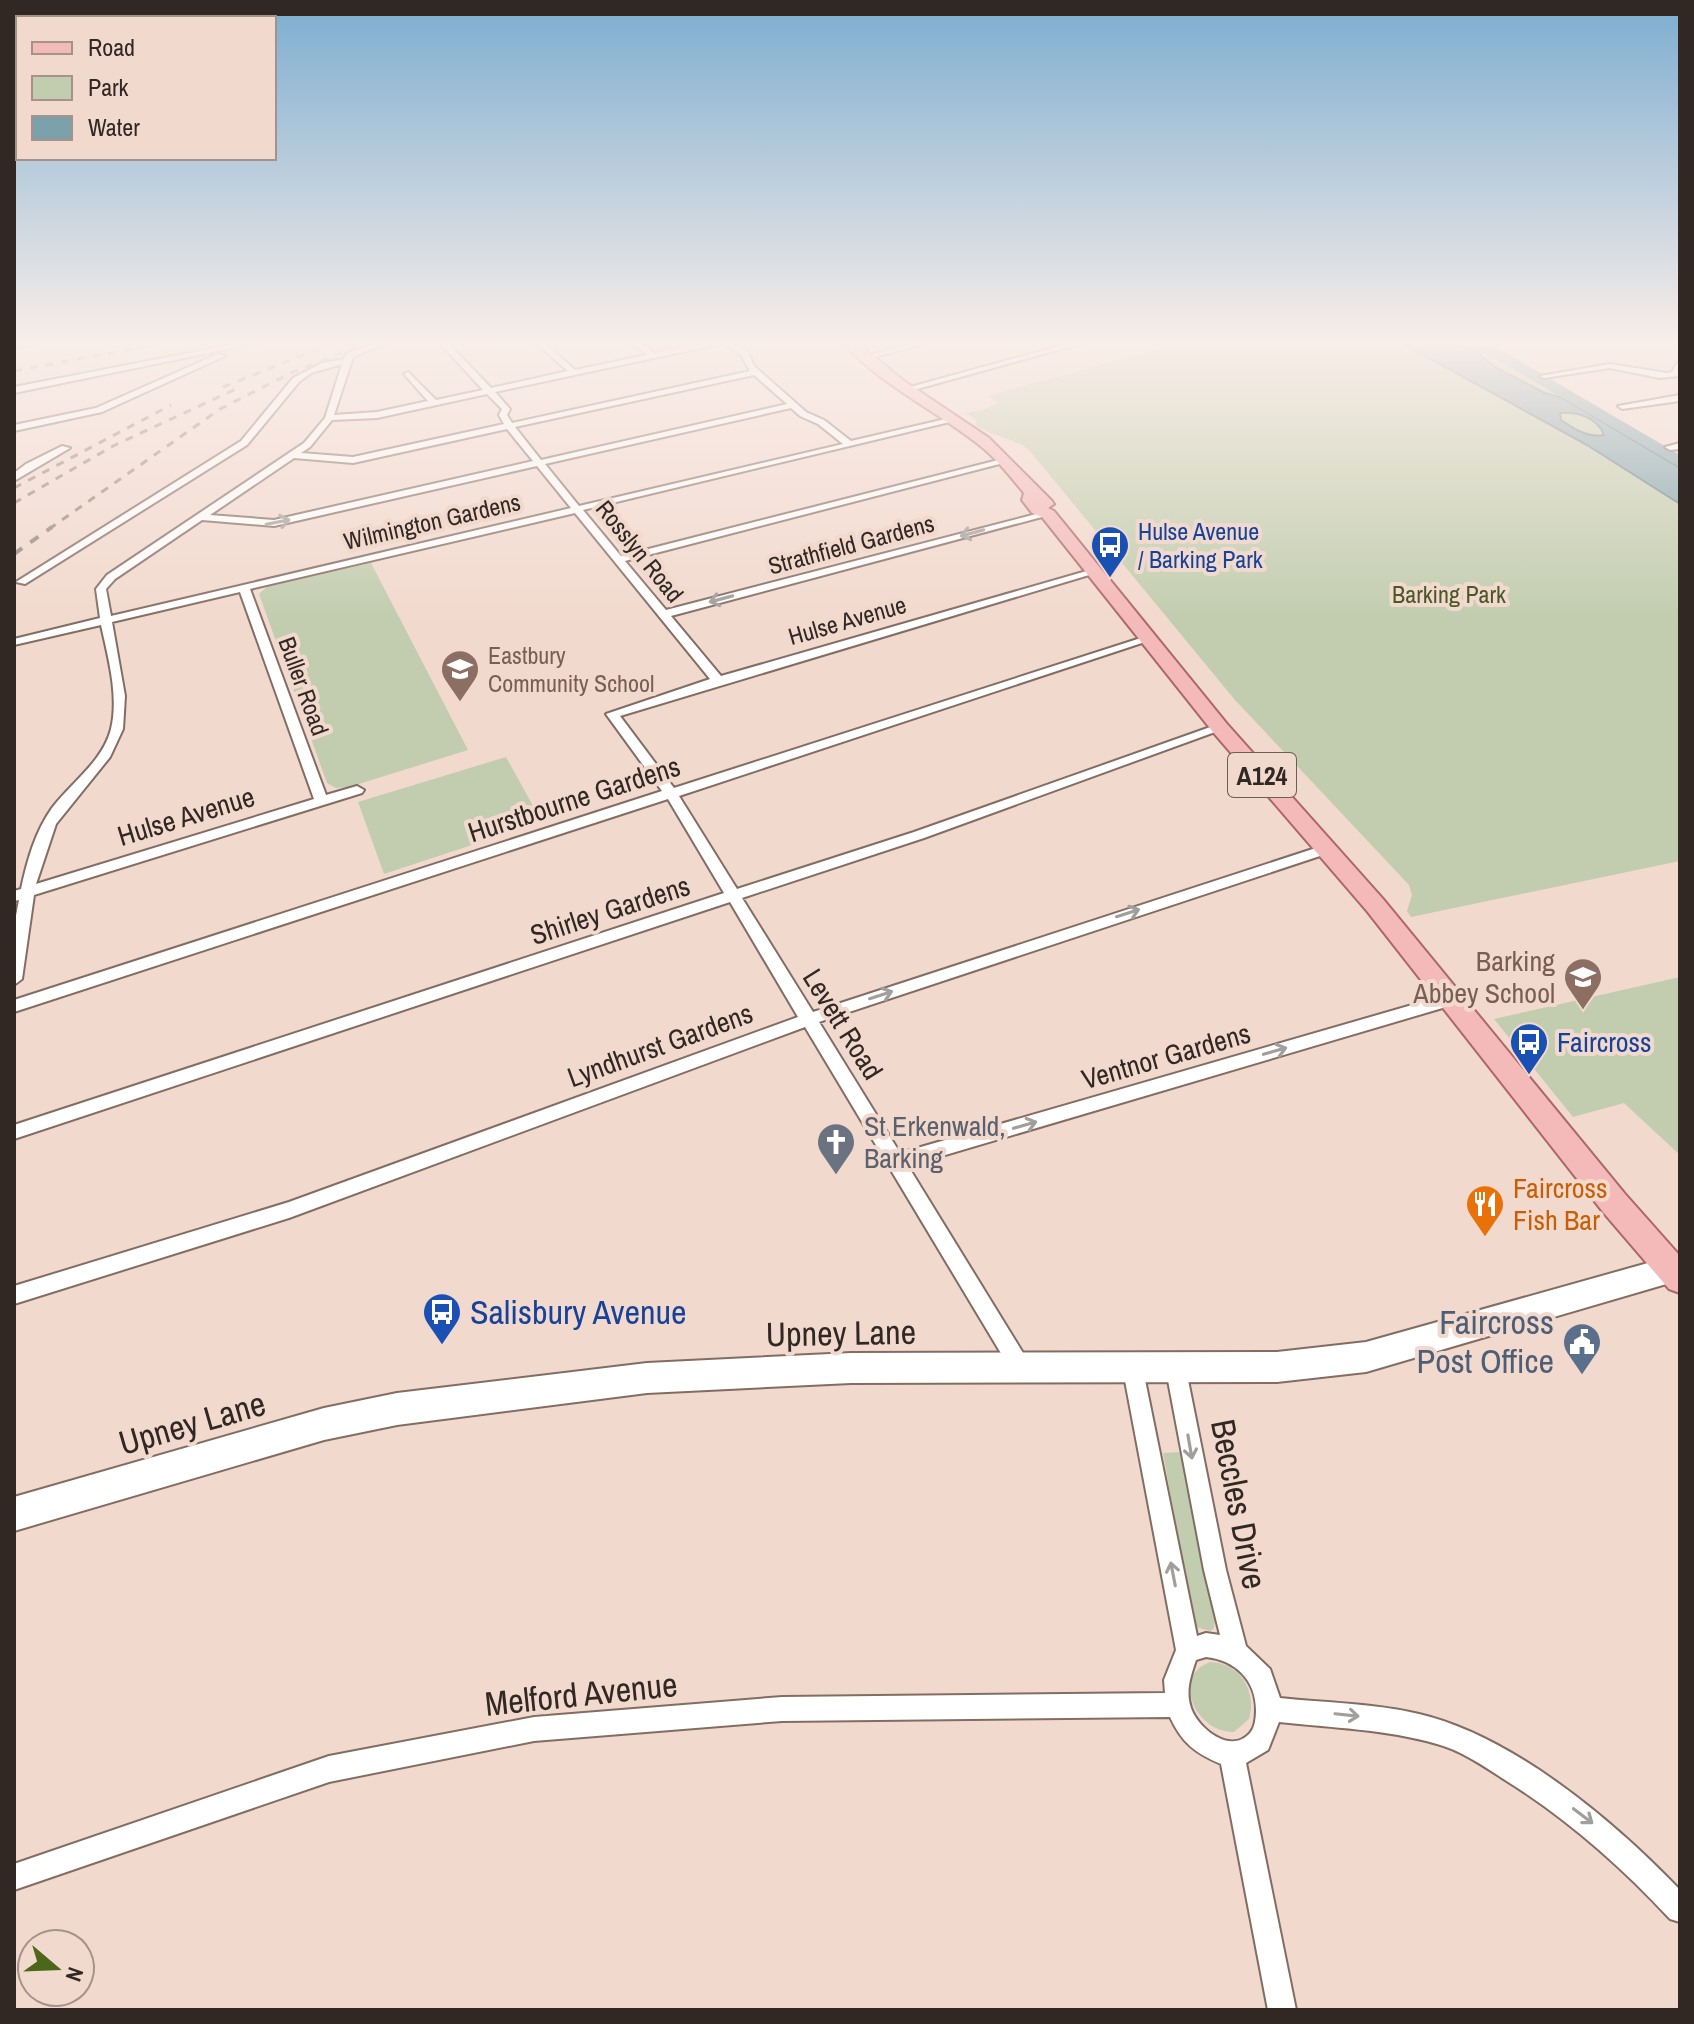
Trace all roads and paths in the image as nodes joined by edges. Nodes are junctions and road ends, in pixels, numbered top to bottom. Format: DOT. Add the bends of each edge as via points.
graph roads {
  1 [pos="252,434"];
  2 [pos="317,434"];
  3 [pos="470,434"];
  4 [pos="516,434"];
  5 [pos="668,434"];
  6 [pos="836,434"];
  7 [pos="891,434"];
  8 [pos="972,434"];
  9 [pos="849,444"];
  10 [pos="65,448"];
  11 [pos="294,455"];
  12 [pos="1006,461"];
  13 [pos="542,464"];
  14 [pos="14,478"];
  15 [pos="578,508"];
  16 [pos="1048,514"];
  17 [pos="201,517"];
  18 [pos="620,559"];
  19 [pos="1094,572"];
  20 [pos="21,582"];
  21 [pos="244,587"];
  22 [pos="665,614"];
  23 [pos="105,621"];
  24 [pos="1148,639"];
  25 [pos="14,642"];
  26 [pos="718,681"];
  27 [pos="612,714"];
  28 [pos="1220,728"];
  29 [pos="357,790"];
  30 [pos="672,795"];
  31 [pos="322,801"];
  32 [pos="1327,849"];
  33 [pos="30,891"];
  34 [pos="14,896"];
  35 [pos="732,897"];
  36 [pos="14,979"];
  37 [pos="1450,1000"];
  38 [pos="14,1006"];
  39 [pos="807,1020"];
  40 [pos="14,1132"];
  41 [pos="897,1162"];
  42 [pos="1678,1272"];
  43 [pos="14,1295"];
  44 [pos="1021,1368"];
  45 [pos="1133,1370"];
  46 [pos="1176,1370"];
  47 [pos="14,1514"];
  48 [pos="1188,1650"];
  49 [pos="1236,1652"];
  50 [pos="1176,1705"];
  51 [pos="1270,1709"];
  52 [pos="1232,1754"];
  53 [pos="14,1877"];
  54 [pos="1680,1909"];
  55 [pos="1282,2010"];
  1 -- 20 [label="street"];
  2 -- 11 [label="street"];
  3 -- 11 [label="street" via="353,460"];
  4 -- 13 [label="street, Rosslyn Road"];
  5 -- 13 [label="street"];
  6 -- 9 [label="street"];
  7 -- 9 [label="street, Wilmington Gardens"];
  8 -- 12 [label="main road, A124"];
  9 -- 15 [label="street, Wilmington Gardens"];
  10 -- 14 [label="street"];
  11 -- 17 [label="street"];
  12 -- 16 [label="main road, A124" via="1032,493 1030,500"];
  12 -- 18 [label="street"];
  13 -- 15 [label="street, Rosslyn Road"];
  17 -- 13 [label="street, one-way" via="267,524"];
  15 -- 18 [label="street, Rosslyn Road"];
  15 -- 21 [label="street, Wilmington Gardens"];
  16 -- 19 [label="main road, A124"];
  16 -- 22 [label="street, Strathfield Gardens, one-way"];
  17 -- 23 [label="street" via="111,577 101,589"];
  18 -- 22 [label="street, Rosslyn Road"];
  19 -- 24 [label="main road, A124"];
  19 -- 26 [label="street, Hulse Avenue"];
  21 -- 23 [label="street, Wilmington Gardens"];
  21 -- 31 [label="street, Buller Road"];
  22 -- 26 [label="street, Rosslyn Road"];
  23 -- 25 [label="street, Wilmington Gardens"];
  23 -- 33 [label="street" via="120,707 116,732 50,822 33,866"];
  24 -- 28 [label="main road, A124"];
  24 -- 30 [label="street, Hurstbourne Gardens"];
  26 -- 27 [label="street, Hulse Avenue"];
  27 -- 30 [label="street, Levett Road"];
  28 -- 32 [label="main road, A124"];
  28 -- 35 [label="street, Shirley Gardens"];
  29 -- 31 [label="street, Hulse Avenue"];
  30 -- 35 [label="street, Levett Road"];
  30 -- 38 [label="street, Hurstbourne Gardens"];
  31 -- 33 [label="street, Hulse Avenue"];
  32 -- 37 [label="main road, A124"];
  39 -- 32 [label="street, Lyndhurst Gardens, one-way"];
  33 -- 34 [label="street, Hulse Avenue"];
  33 -- 36 [label="street"];
  35 -- 39 [label="street, Levett Road"];
  35 -- 40 [label="street, Shirley Gardens"];
  41 -- 37 [label="street, Ventnor Gardens, one-way"];
  37 -- 42 [label="main road, A124" via="1614,1203"];
  39 -- 41 [label="street, Levett Road"];
  39 -- 43 [label="street, Lyndhurst Gardens" via="289,1210"];
  41 -- 44 [label="street, Levett Road"];
  42 -- 46 [label="street, Upney Lane" via="1366,1357"];
  44 -- 45 [label="street, Upney Lane"];
  44 -- 47 [label="street, Upney Lane" via="851,1368 647,1378 397,1409 324,1424"];
  45 -- 46 [label="street, Upney Lane"];
  48 -- 45 [label="street, one-way"];
  46 -- 49 [label="street, Beccles Drive, one-way"];
  48 -- 49 [label="street" via="1220,1646"];
  48 -- 50 [label="street" via="1175,1678"];
  49 -- 51 [label="street" via="1262,1680"];
  50 -- 52 [label="street" via="1197,1739"];
  50 -- 53 [label="street, Melford Avenue" via="782,1709 534,1729 329,1769"];
  51 -- 52 [label="street" via="1257,1744"];
  51 -- 54 [label="street, one-way" via="1343,1714 1441,1732 1489,1755 1585,1816"];
  52 -- 55 [label="street"];
}
